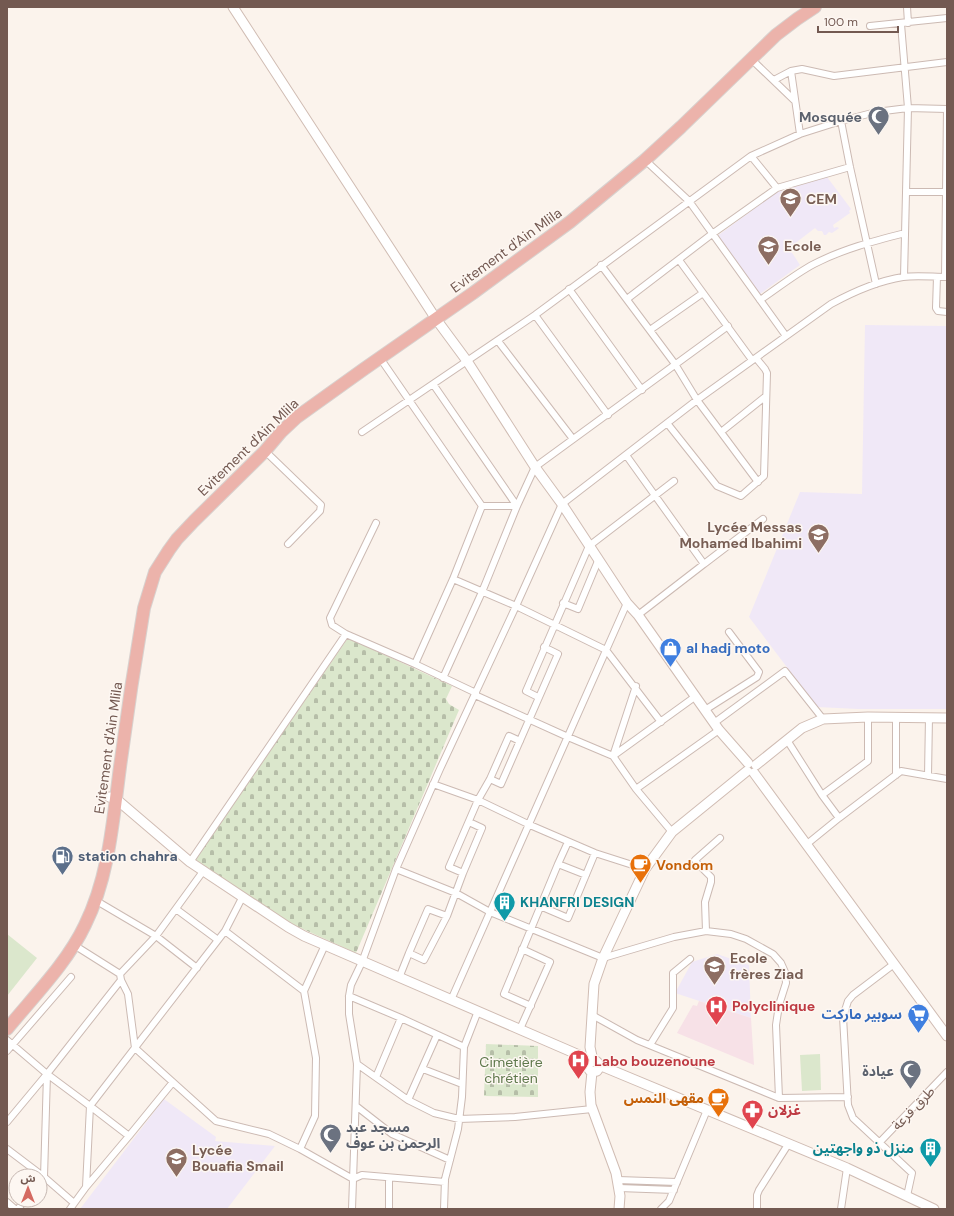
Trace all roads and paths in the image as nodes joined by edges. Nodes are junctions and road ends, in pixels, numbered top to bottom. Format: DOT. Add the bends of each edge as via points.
graph roads {
  1 [pos="233,7"];
  2 [pos="801,7"];
  3 [pos="815,7"];
  4 [pos="907,7"];
  5 [pos="947,18"];
  6 [pos="908,23"];
  7 [pos="901,24"];
  8 [pos="870,26"];
  9 [pos="750,58"];
  10 [pos="947,62"];
  11 [pos="904,67"];
  12 [pos="791,72"];
  13 [pos="774,80"];
  14 [pos="795,101"];
  15 [pos="908,108"];
  16 [pos="947,109"];
  17 [pos="841,121"];
  18 [pos="800,134"];
  19 [pos="751,156"];
  20 [pos="645,160"];
  21 [pos="850,167"];
  22 [pos="777,188"];
  23 [pos="906,192"];
  24 [pos="946,192"];
  25 [pos="689,202"];
  26 [pos="905,233"];
  27 [pos="712,234"];
  28 [pos="946,234"];
  29 [pos="866,243"];
  30 [pos="679,260"];
  31 [pos="601,265"];
  32 [pos="904,277"];
  33 [pos="937,277"];
  34 [pos="946,277"];
  35 [pos="876,284"];
  36 [pos="569,290"];
  37 [pos="703,293"];
  38 [pos="627,299"];
  39 [pos="760,300"];
  40 [pos="947,312"];
  41 [pos="535,315"];
  42 [pos="435,316"];
  43 [pos="728,326"];
  44 [pos="650,330"];
  45 [pos="786,336"];
  46 [pos="498,341"];
  47 [pos="380,358"];
  48 [pos="754,359"];
  49 [pos="467,361"];
  50 [pos="675,364"];
  51 [pos="433,384"];
  52 [pos="642,390"];
  53 [pos="766,396"];
  54 [pos="697,400"];
  55 [pos="410,401"];
  56 [pos="608,415"];
  57 [pos="667,423"];
  58 [pos="362,432"];
  59 [pos="721,432"];
  60 [pos="573,439"];
  61 [pos="265,452"];
  62 [pos="626,455"];
  63 [pos="535,467"];
  64 [pos="674,480"];
  65 [pos="758,482"];
  66 [pos="655,495"];
  67 [pos="562,504"];
  68 [pos="482,506"];
  69 [pos="517,506"];
  70 [pos="763,519"];
  71 [pos="376,522"];
  72 [pos="288,544"];
  73 [pos="589,546"];
  74 [pos="598,561"];
  75 [pos="704,564"];
  76 [pos="453,579"];
  77 [pos="482,592"];
  78 [pos="563,603"];
  79 [pos="628,603"];
  80 [pos="516,606"];
  81 [pos="638,615"];
  82 [pos="554,624"];
  83 [pos="729,632"];
  84 [pos="346,634"];
  85 [pos="544,647"];
  86 [pos="606,650"];
  87 [pos="415,664"];
  88 [pos="443,678"];
  89 [pos="636,686"];
  90 [pos="475,694"];
  91 [pos="696,696"];
  92 [pos="538,697"];
  93 [pos="705,710"];
  94 [pos="868,717"];
  95 [pos="896,717"];
  96 [pos="929,717"];
  97 [pos="947,718"];
  98 [pos="823,719"];
  99 [pos="529,720"];
  100 [pos="662,722"];
  101 [pos="717,726"];
  102 [pos="568,737"];
  103 [pos="787,740"];
  104 [pos="520,741"];
  105 [pos="613,756"];
  106 [pos="751,768"];
  107 [pos="896,775"];
  108 [pos="928,776"];
  109 [pos="490,779"];
  110 [pos="947,779"];
  111 [pos="433,784"];
  112 [pos="636,789"];
  113 [pos="822,795"];
  114 [pos="112,798"];
  115 [pos="478,800"];
  116 [pos="839,818"];
  117 [pos="469,822"];
  118 [pos="530,825"];
  119 [pos="672,832"];
  120 [pos="720,838"];
  121 [pos="568,842"];
  122 [pos="807,844"];
  123 [pos="595,853"];
  124 [pos="190,862"];
  125 [pos="558,864"];
  126 [pos="396,869"];
  127 [pos="645,869"];
  128 [pos="204,870"];
  129 [pos="463,873"];
  130 [pos="586,875"];
  131 [pos="456,893"];
  132 [pos="243,896"];
  133 [pos="95,900"];
  134 [pos="540,906"];
  135 [pos="176,909"];
  136 [pos="490,912"];
  137 [pos="447,916"];
  138 [pos="530,929"];
  139 [pos="225,931"];
  140 [pos="706,931"];
  141 [pos="156,936"];
  142 [pos="218,940"];
  143 [pos="74,945"];
  144 [pos="326,945"];
  145 [pos="522,949"];
  146 [pos="409,953"];
  147 [pos="603,958"];
  148 [pos="690,959"];
  149 [pos="362,962"];
  150 [pos="894,964"];
  151 [pos="197,968"];
  152 [pos="71,977"];
  153 [pos="120,977"];
  154 [pos="399,978"];
  155 [pos="304,991"];
  156 [pos="349,996"];
  157 [pos="451,1000"];
  158 [pos="531,1006"];
  159 [pos="478,1011"];
  160 [pos="592,1015"];
  161 [pos="7,1018"];
  162 [pos="401,1018"];
  163 [pos="7,1029"];
  164 [pos="520,1030"];
  165 [pos="437,1035"];
  166 [pos="947,1036"];
  167 [pos="9,1043"];
  168 [pos="650,1045"];
  169 [pos="464,1046"];
  170 [pos="135,1048"];
  171 [pos="7,1051"];
  172 [pos="594,1063"];
  173 [pos="357,1064"];
  174 [pos="423,1069"];
  175 [pos="947,1072"];
  176 [pos="47,1074"];
  177 [pos="376,1077"];
  178 [pos="173,1082"];
  179 [pos="462,1084"];
  180 [pos="848,1097"];
  181 [pos="779,1098"];
  182 [pos="408,1100"];
  183 [pos="90,1106"];
  184 [pos="356,1106"];
  185 [pos="592,1109"];
  186 [pos="707,1110"];
  187 [pos="459,1119"];
  188 [pos="7,1122"];
  189 [pos="129,1136"];
  190 [pos="789,1143"];
  191 [pos="879,1143"];
  192 [pos="7,1149"];
  193 [pos="300,1149"];
  194 [pos="450,1160"];
  195 [pos="29,1168"];
  196 [pos="43,1168"];
  197 [pos="847,1168"];
  198 [pos="389,1178"];
  199 [pos="353,1179"];
  200 [pos="444,1182"];
  201 [pos="677,1182"];
  202 [pos="48,1184"];
  203 [pos="618,1184"];
  204 [pos="86,1187"];
  205 [pos="674,1190"];
  206 [pos="907,1196"];
  207 [pos="7,1202"];
  208 [pos="74,1203"];
  209 [pos="16,1209"];
  210 [pos="70,1209"];
  211 [pos="352,1209"];
  212 [pos="389,1209"];
  213 [pos="444,1209"];
  214 [pos="619,1209"];
  215 [pos="661,1209"];
  216 [pos="757,1209"];
  217 [pos="841,1209"];
  218 [pos="934,1209"];
  1 -- 42 [label="street"];
  2 -- 42 [label="highway, Evitement d'Ain Mlila" via="749,48 676,122 601,189"];
  3 -- 9 [label="highway, Evitement d'Ain Mlila" via="796,18"];
  4 -- 6 [label="street"];
  5 -- 6 [label="street"];
  6 -- 7 [label="street"];
  7 -- 8 [label="street"];
  7 -- 11 [label="street"];
  9 -- 13 [label="street"];
  9 -- 20 [label="highway, Evitement d'Ain Mlila"];
  10 -- 11 [label="street"];
  11 -- 12 [label="street" via="834,76 802,69"];
  11 -- 15 [label="street"];
  12 -- 13 [label="street"];
  12 -- 14 [label="street"];
  13 -- 14 [label="street"];
  14 -- 18 [label="street"];
  15 -- 16 [label="street"];
  15 -- 17 [label="street" via="876,112"];
  15 -- 23 [label="street"];
  16 -- 24 [label="street"];
  17 -- 18 [label="street"];
  17 -- 21 [label="street"];
  18 -- 19 [label="street"];
  19 -- 22 [label="street"];
  19 -- 25 [label="street"];
  20 -- 25 [label="street"];
  20 -- 42 [label="highway, Evitement d'Ain Mlila" via="564,227"];
  21 -- 22 [label="street"];
  21 -- 29 [label="street"];
  22 -- 27 [label="street"];
  23 -- 24 [label="street"];
  23 -- 26 [label="street"];
  24 -- 28 [label="street"];
  25 -- 27 [label="street"];
  25 -- 31 [label="street"];
  26 -- 29 [label="street"];
  26 -- 32 [label="street"];
  27 -- 30 [label="street"];
  27 -- 39 [label="street"];
  28 -- 34 [label="street"];
  29 -- 35 [label="street"];
  29 -- 39 [label="street" via="814,264"];
  30 -- 37 [label="street"];
  30 -- 38 [label="street"];
  31 -- 36 [label="street"];
  31 -- 38 [label="street"];
  32 -- 33 [label="street"];
  32 -- 35 [label="street"];
  33 -- 34 [label="street"];
  33 -- 40 [label="street" via="936,308 938,311"];
  35 -- 45 [label="street" via="831,304"];
  36 -- 41 [label="street"];
  36 -- 52 [label="street"];
  37 -- 43 [label="street"];
  37 -- 44 [label="street"];
  38 -- 44 [label="street"];
  39 -- 45 [label="street"];
  41 -- 46 [label="street"];
  41 -- 56 [label="street"];
  42 -- 47 [label="highway, Evitement d'Ain Mlila"];
  42 -- 49 [label="street"];
  42 -- 114 [label="highway, Evitement d'Ain Mlila" via="327,386 292,414 188,518 158,554 149,569 138,602 128,658"];
  43 -- 48 [label="street"];
  43 -- 50 [label="street"];
  44 -- 50 [label="street"];
  45 -- 48 [label="street"];
  46 -- 49 [label="street"];
  46 -- 60 [label="street"];
  47 -- 55 [label="street"];
  47 -- 61 [label="highway, Evitement d'Ain Mlila" via="302,413 281,432"];
  48 -- 53 [label="street" via="767,374"];
  48 -- 54 [label="street"];
  49 -- 51 [label="street"];
  49 -- 63 [label="street"];
  50 -- 52 [label="street"];
  50 -- 54 [label="street"];
  51 -- 55 [label="street"];
  51 -- 69 [label="street"];
  52 -- 56 [label="street"];
  53 -- 59 [label="street"];
  53 -- 65 [label="street" via="764,476"];
  54 -- 57 [label="street"];
  54 -- 59 [label="street"];
  55 -- 58 [label="street"];
  55 -- 68 [label="street"];
  56 -- 60 [label="street"];
  57 -- 62 [label="street"];
  57 -- 65 [label="street" via="716,486 741,496"];
  59 -- 65 [label="street"];
  60 -- 63 [label="street"];
  61 -- 72 [label="street" via="322,504 320,511"];
  61 -- 114 [label="highway, Evitement d'Ain Mlila" via="194,521 169,550 155,572 144,608"];
  62 -- 66 [label="street"];
  62 -- 67 [label="street"];
  63 -- 67 [label="street"];
  63 -- 69 [label="street"];
  64 -- 66 [label="street"];
  66 -- 73 [label="street"];
  66 -- 75 [label="street"];
  67 -- 73 [label="street"];
  67 -- 80 [label="street"];
  68 -- 69 [label="street"];
  68 -- 76 [label="street"];
  69 -- 77 [label="street"];
  70 -- 75 [label="street"];
  71 -- 84 [label="street" via="330,618 332,625"];
  73 -- 74 [label="street"];
  73 -- 78 [label="street"];
  74 -- 78 [label="street" via="578,609"];
  74 -- 79 [label="street"];
  75 -- 81 [label="street"];
  76 -- 77 [label="street"];
  76 -- 87 [label="street"];
  77 -- 80 [label="street"];
  77 -- 88 [label="street"];
  78 -- 82 [label="street"];
  79 -- 81 [label="street"];
  79 -- 86 [label="street"];
  80 -- 82 [label="street"];
  80 -- 90 [label="street"];
  81 -- 91 [label="street"];
  82 -- 85 [label="street"];
  82 -- 86 [label="street"];
  83 -- 93 [label="street" via="759,672 757,677"];
  84 -- 87 [label="street"];
  84 -- 124 [label="street"];
  85 -- 92 [label="street" via="526,691"];
  85 -- 92 [label="street" via="558,654"];
  86 -- 89 [label="street"];
  86 -- 102 [label="street"];
  87 -- 88 [label="street"];
  88 -- 90 [label="street"];
  89 -- 100 [label="street"];
  89 -- 105 [label="street"];
  90 -- 99 [label="street"];
  90 -- 111 [label="street"];
  91 -- 93 [label="street"];
  91 -- 100 [label="street"];
  92 -- 99 [label="street"];
  93 -- 101 [label="street"];
  94 -- 95 [label="street"];
  94 -- 98 [label="street"];
  94 -- 113 [label="street" via="868,761"];
  95 -- 96 [label="street"];
  95 -- 107 [label="street"];
  96 -- 97 [label="street"];
  96 -- 108 [label="street"];
  98 -- 101 [label="street" via="785,671"];
  98 -- 103 [label="street" via="809,724"];
  99 -- 102 [label="street"];
  99 -- 104 [label="street"];
  100 -- 105 [label="street"];
  101 -- 106 [label="street"];
  101 -- 112 [label="street"];
  102 -- 105 [label="street"];
  102 -- 118 [label="street"];
  103 -- 106 [label="street"];
  103 -- 113 [label="street"];
  104 -- 109 [label="street" via="509,736"];
  104 -- 109 [label="street" via="502,784"];
  105 -- 112 [label="street"];
  106 -- 119 [label="street"];
  106 -- 122 [label="street"];
  107 -- 108 [label="street" via="901,772"];
  107 -- 116 [label="street"];
  108 -- 110 [label="street"];
  109 -- 115 [label="street"];
  111 -- 115 [label="street"];
  111 -- 126 [label="street"];
  112 -- 119 [label="street"];
  113 -- 116 [label="street"];
  114 -- 124 [label="street"];
  114 -- 133 [label="highway, Evitement d'Ain Mlila" via="105,867"];
  114 -- 161 [label="highway, Evitement d'Ain Mlila" via="97,873 76,930"];
  115 -- 117 [label="street"];
  115 -- 118 [label="street"];
  116 -- 122 [label="street"];
  117 -- 129 [label="street" via="482,828"];
  117 -- 129 [label="street" via="449,867"];
  118 -- 121 [label="street"];
  118 -- 136 [label="street"];
  119 -- 127 [label="street"];
  120 -- 140 [label="street" via="695,860 711,877 705,902"];
  121 -- 123 [label="street"];
  121 -- 125 [label="street"];
  122 -- 150 [label="street"];
  123 -- 127 [label="street"];
  123 -- 130 [label="street"];
  124 -- 128 [label="street"];
  125 -- 130 [label="street"];
  125 -- 134 [label="street"];
  126 -- 131 [label="street"];
  126 -- 149 [label="street"];
  127 -- 147 [label="street"];
  128 -- 132 [label="street"];
  128 -- 135 [label="street"];
  129 -- 131 [label="street"];
  130 -- 134 [label="street" via="568,918"];
  131 -- 136 [label="street"];
  131 -- 137 [label="street"];
  132 -- 139 [label="street"];
  132 -- 144 [label="street" via="288,926"];
  133 -- 141 [label="street"];
  133 -- 143 [label="highway, Evitement d'Ain Mlila"];
  134 -- 138 [label="street"];
  135 -- 141 [label="street"];
  135 -- 142 [label="street"];
  136 -- 138 [label="street"];
  136 -- 157 [label="street"];
  137 -- 146 [label="street" via="424,960"];
  137 -- 146 [label="street" via="428,909"];
  138 -- 145 [label="street"];
  138 -- 147 [label="street"];
  139 -- 142 [label="street"];
  139 -- 155 [label="street"];
  140 -- 147 [label="street" via="674,937"];
  140 -- 181 [label="street" via="731,934 761,946 773,954 785,972 786,983 776,1025"];
  141 -- 151 [label="street"];
  141 -- 153 [label="street"];
  142 -- 151 [label="street"];
  143 -- 153 [label="street"];
  143 -- 163 [label="highway, Evitement d'Ain Mlila"];
  144 -- 149 [label="street"];
  144 -- 155 [label="street"];
  145 -- 158 [label="street" via="504,994"];
  145 -- 158 [label="street" via="550,962"];
  146 -- 154 [label="street"];
  147 -- 160 [label="street" via="594,984"];
  148 -- 168 [label="street" via="673,973 672,1008"];
  149 -- 154 [label="street"];
  149 -- 156 [label="street"];
  150 -- 166 [label="street"];
  150 -- 180 [label="street" via="848,1000 843,1018"];
  151 -- 170 [label="street"];
  152 -- 167 [label="street"];
  153 -- 170 [label="street" via="128,994"];
  153 -- 176 [label="street"];
  154 -- 157 [label="street"];
  155 -- 193 [label="street" via="316,1058 315,1116"];
  156 -- 162 [label="street"];
  156 -- 173 [label="street" via="349,1014"];
  157 -- 159 [label="street"];
  158 -- 164 [label="street"];
  159 -- 164 [label="street"];
  159 -- 169 [label="street"];
  160 -- 168 [label="street"];
  160 -- 172 [label="street" via="590,1047"];
  162 -- 165 [label="street"];
  162 -- 177 [label="street"];
  164 -- 172 [label="street"];
  165 -- 169 [label="street"];
  165 -- 174 [label="street"];
  167 -- 171 [label="street"];
  167 -- 176 [label="street"];
  168 -- 181 [label="street"];
  169 -- 179 [label="street"];
  170 -- 178 [label="street"];
  170 -- 183 [label="street"];
  172 -- 185 [label="street" via="598,1070 592,1072"];
  172 -- 186 [label="street"];
  173 -- 177 [label="street"];
  173 -- 184 [label="street"];
  174 -- 179 [label="street"];
  174 -- 182 [label="street"];
  175 -- 191 [label="street, طرق فرعة"];
  176 -- 183 [label="street"];
  176 -- 188 [label="street"];
  176 -- 196 [label="street"];
  177 -- 182 [label="street"];
  178 -- 189 [label="street"];
  178 -- 193 [label="street" via="216,1121 269,1134"];
  179 -- 187 [label="street"];
  180 -- 181 [label="street"];
  180 -- 191 [label="street" via="853,1118"];
  182 -- 187 [label="street" via="434,1112"];
  183 -- 189 [label="street"];
  183 -- 204 [label="street"];
  184 -- 194 [label="street" via="392,1134"];
  184 -- 199 [label="street"];
  185 -- 187 [label="street" via="515,1117"];
  185 -- 203 [label="street" via="614,1165"];
  186 -- 190 [label="street"];
  186 -- 201 [label="street"];
  187 -- 194 [label="street"];
  189 -- 204 [label="street"];
  190 -- 197 [label="street"];
  190 -- 216 [label="street" via="759,1190"];
  191 -- 206 [label="street" via="912,1173"];
  192 -- 195 [label="street"];
  193 -- 199 [label="street"];
  194 -- 200 [label="street"];
  197 -- 206 [label="street"];
  197 -- 217 [label="street"];
  198 -- 199 [label="street" via="362,1175"];
  198 -- 200 [label="street"];
  198 -- 212 [label="street"];
  199 -- 211 [label="street"];
  200 -- 213 [label="street"];
  201 -- 203 [label="street"];
  201 -- 205 [label="street"];
  202 -- 208 [label="street"];
  203 -- 205 [label="street"];
  203 -- 214 [label="street"];
  204 -- 208 [label="street"];
  205 -- 215 [label="street" via="668,1203"];
  206 -- 218 [label="street"];
  207 -- 209 [label="street"];
  208 -- 210 [label="street"];
}
